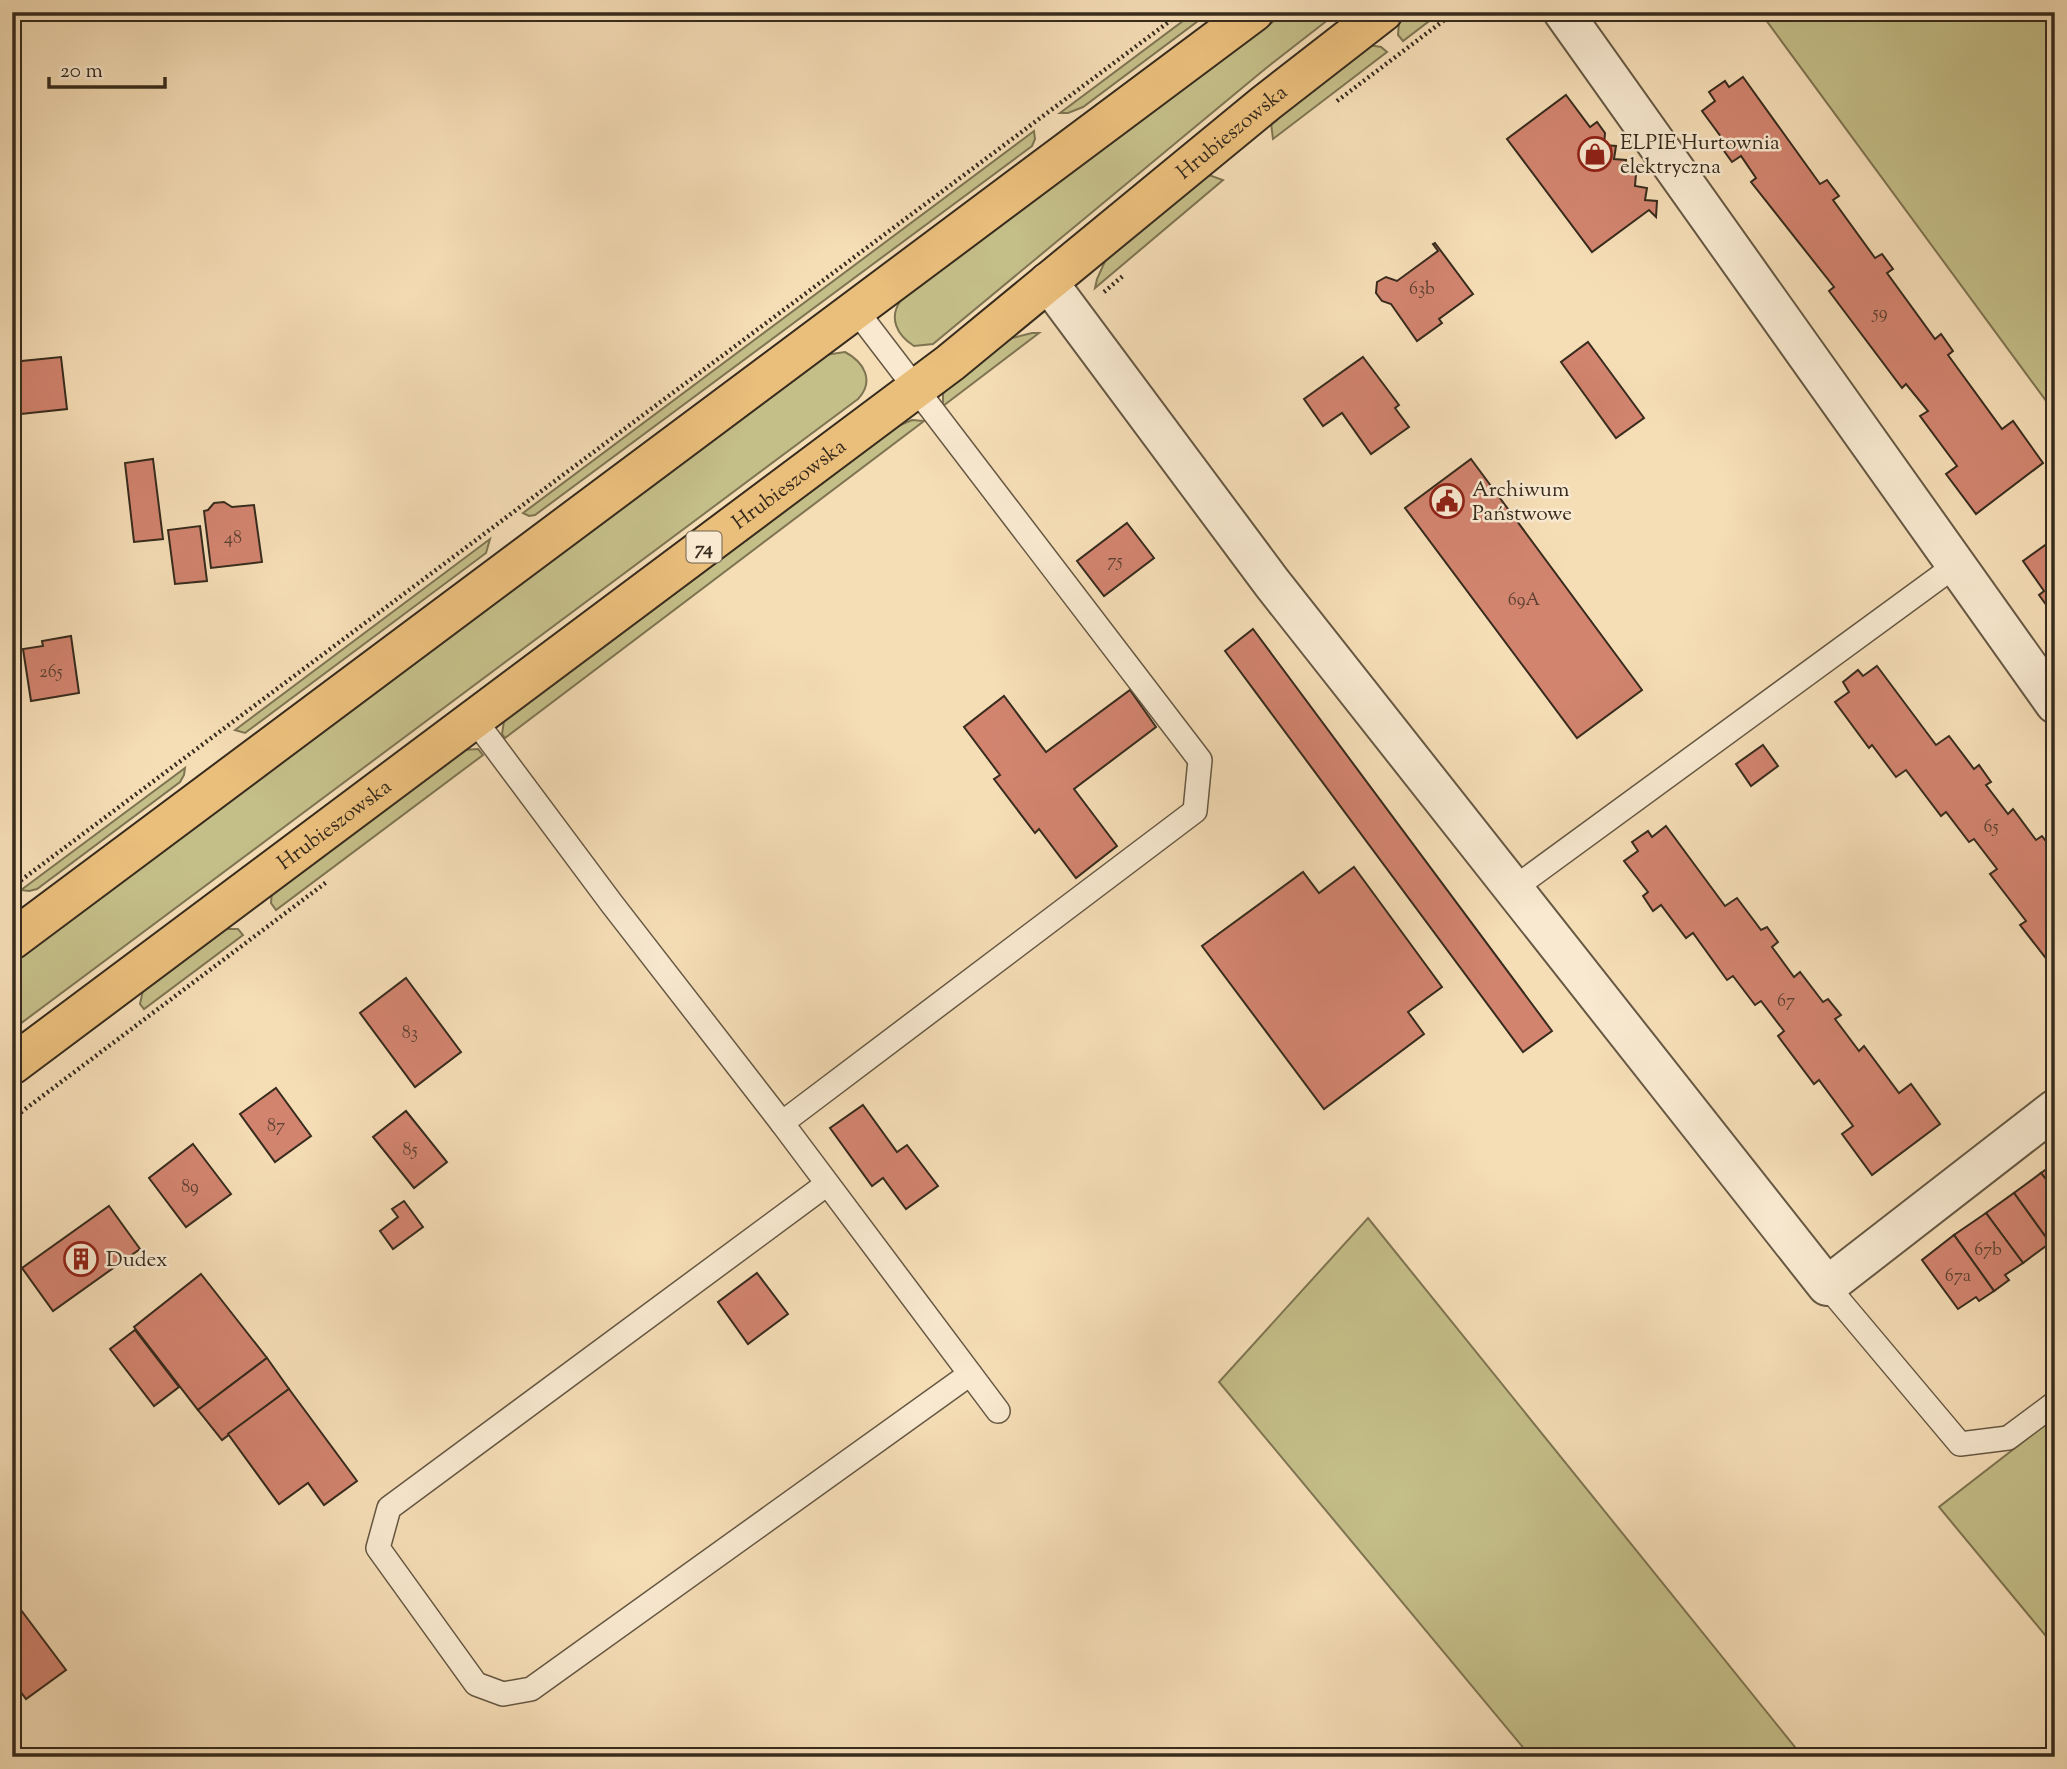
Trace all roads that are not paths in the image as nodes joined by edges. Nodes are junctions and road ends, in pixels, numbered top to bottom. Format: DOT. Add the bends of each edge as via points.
graph roads {
  1 [pos="1254,12"];
  2 [pos="1383,12"];
  3 [pos="1563,12"];
  4 [pos="1048,282"];
  5 [pos="855,310"];
  6 [pos="916,389"];
  7 [pos="1956,565"];
  8 [pos="2055,704"];
  9 [pos="474,719"];
  10 [pos="1513,889"];
  11 [pos="12,940"];
  12 [pos="12,1065"];
  13 [pos="2055,1109"];
  14 [pos="782,1123"];
  15 [pos="827,1184"];
  16 [pos="1827,1286"];
  17 [pos="970,1374"];
  18 [pos="2055,1403"];
  19 [pos="998,1411"];
  1 -- 5 [label="main road"];
  2 -- 4 [label="main road, Hrubieszowska / 74"];
  3 -- 7 [label="street"];
  4 -- 6 [label="main road, Hrubieszowska / 74"];
  4 -- 10 [label="street" via="1272,583"];
  5 -- 6 [label="lane"];
  5 -- 11 [label="main road"];
  6 -- 9 [label="main road, Hrubieszowska / 74"];
  6 -- 14 [label="lane" via="1200,760 1195,811"];
  7 -- 8 [label="street"];
  7 -- 10 [label="lane"];
  9 -- 12 [label="main road, Hrubieszowska / 74"];
  9 -- 14 [label="lane"];
  10 -- 16 [label="street"];
  13 -- 16 [label="street"];
  14 -- 15 [label="lane"];
  15 -- 17 [label="lane"];
  15 -- 17 [label="lane" via="390,1508 378,1548 476,1684 503,1693 531,1689"];
  16 -- 18 [label="lane" via="1960,1444 2008,1438"];
  17 -- 19 [label="lane"];
}
